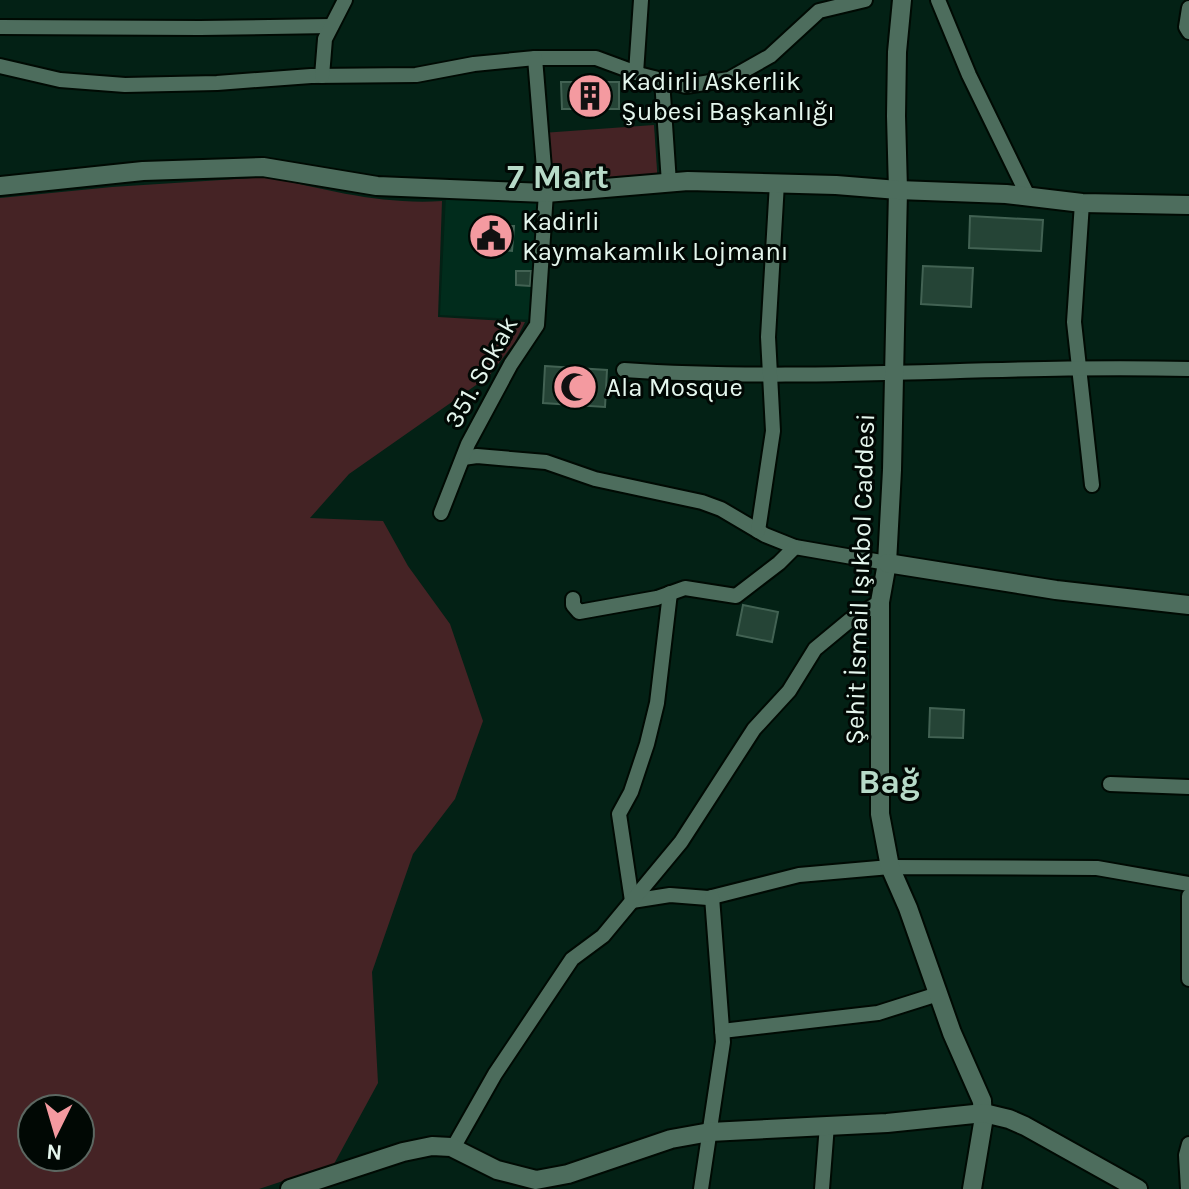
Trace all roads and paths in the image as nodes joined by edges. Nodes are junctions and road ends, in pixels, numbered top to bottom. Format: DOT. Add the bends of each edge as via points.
graph roads {
  1 [pos="345,0"];
  2 [pos="641,0"];
  3 [pos="865,0"];
  4 [pos="902,0"];
  5 [pos="938,0"];
  6 [pos="1189,8"];
  7 [pos="331,26"];
  8 [pos="0,27"];
  9 [pos="1189,32"];
  10 [pos="535,58"];
  11 [pos="0,66"];
  12 [pos="636,73"];
  13 [pos="322,76"];
  14 [pos="662,80"];
  15 [pos="669,183"];
  16 [pos="777,183"];
  17 [pos="0,186"];
  18 [pos="898,190"];
  19 [pos="546,193"];
  20 [pos="1028,196"];
  21 [pos="1082,203"];
  22 [pos="1189,205"];
  23 [pos="1078,369"];
  24 [pos="1189,369"];
  25 [pos="624,370"];
  26 [pos="894,373"];
  27 [pos="770,374"];
  28 [pos="463,458"];
  29 [pos="1092,485"];
  30 [pos="441,513"];
  31 [pos="758,531"];
  32 [pos="795,547"];
  33 [pos="887,563"];
  34 [pos="670,593"];
  35 [pos="573,599"];
  36 [pos="880,602"];
  37 [pos="1189,605"];
  38 [pos="1110,784"];
  39 [pos="1189,787"];
  40 [pos="890,867"];
  41 [pos="1189,884"];
  42 [pos="1189,896"];
  43 [pos="712,897"];
  44 [pos="632,901"];
  45 [pos="1189,979"];
  46 [pos="938,994"];
  47 [pos="722,1031"];
  48 [pos="984,1113"];
  49 [pos="827,1125"];
  50 [pos="710,1132"];
  51 [pos="453,1148"];
  52 [pos="1188,1151"];
  53 [pos="290,1189"];
  54 [pos="701,1189"];
  55 [pos="822,1189"];
  56 [pos="972,1189"];
  57 [pos="1138,1189"];
  58 [pos="1188,1189"];
  1 -- 7 [label="street"];
  2 -- 12 [label="street"];
  3 -- 14 [label="street" via="819,11 770,56 729,79 686,86"];
  4 -- 18 [label="street, Şehit İsmail Işıkbol Caddesi"];
  5 -- 20 [label="street"];
  6 -- 9 [label="street"];
  7 -- 8 [label="street"];
  7 -- 13 [label="street"];
  10 -- 12 [label="street" via="596,58"];
  10 -- 13 [label="street" via="416,75"];
  10 -- 19 [label="street, 351. Sokak"];
  11 -- 13 [label="street" via="60,80 125,85"];
  12 -- 14 [label="street"];
  14 -- 15 [label="street"];
  15 -- 16 [label="street"];
  15 -- 19 [label="street"];
  16 -- 18 [label="street"];
  16 -- 27 [label="street"];
  17 -- 19 [label="street" via="143,171 263,167 377,186"];
  18 -- 20 [label="street"];
  18 -- 26 [label="street, Şehit İsmail Işıkbol Caddesi"];
  19 -- 28 [label="street, 351. Sokak" via="537,325"];
  20 -- 21 [label="street"];
  21 -- 22 [label="street"];
  21 -- 23 [label="street" via="1074,322"];
  23 -- 24 [label="street"];
  23 -- 26 [label="street"];
  23 -- 29 [label="street"];
  25 -- 27 [label="street"];
  26 -- 27 [label="street"];
  26 -- 33 [label="street, Şehit İsmail Işıkbol Caddesi"];
  27 -- 31 [label="street" via="773,431"];
  28 -- 30 [label="street, 351. Sokak"];
  28 -- 31 [label="street" via="546,462 595,479 702,502"];
  31 -- 32 [label="street"];
  32 -- 33 [label="street"];
  32 -- 34 [label="street" via="736,596 685,588"];
  33 -- 36 [label="street, Şehit İsmail Işıkbol Caddesi"];
  33 -- 37 [label="street"];
  34 -- 35 [label="street" via="579,612"];
  34 -- 44 [label="street" via="657,703 635,780 619,814"];
  36 -- 40 [label="street, Şehit İsmail Işıkbol Caddesi" via="880,814"];
  36 -- 44 [label="street" via="815,649 789,691 754,729 681,842"];
  38 -- 39 [label="street"];
  40 -- 41 [label="street" via="1097,868"];
  40 -- 43 [label="street" via="799,875"];
  40 -- 46 [label="street, Şehit İsmail Işıkbol Caddesi"];
  42 -- 45 [label="street"];
  43 -- 44 [label="street" via="670,895"];
  43 -- 47 [label="street"];
  44 -- 51 [label="street" via="603,936 572,959"];
  46 -- 47 [label="street" via="878,1013"];
  46 -- 48 [label="street, Şehit İsmail Işıkbol Caddesi"];
  47 -- 50 [label="street"];
  48 -- 49 [label="street"];
  48 -- 56 [label="street, Şehit İsmail Işıkbol Caddesi"];
  48 -- 57 [label="street" via="1025,1126"];
  49 -- 50 [label="street"];
  49 -- 55 [label="street"];
  50 -- 51 [label="street" via="536,1180 497,1170"];
  50 -- 54 [label="street"];
  51 -- 53 [label="street" via="417,1148"];
  52 -- 58 [label="street"];
}
